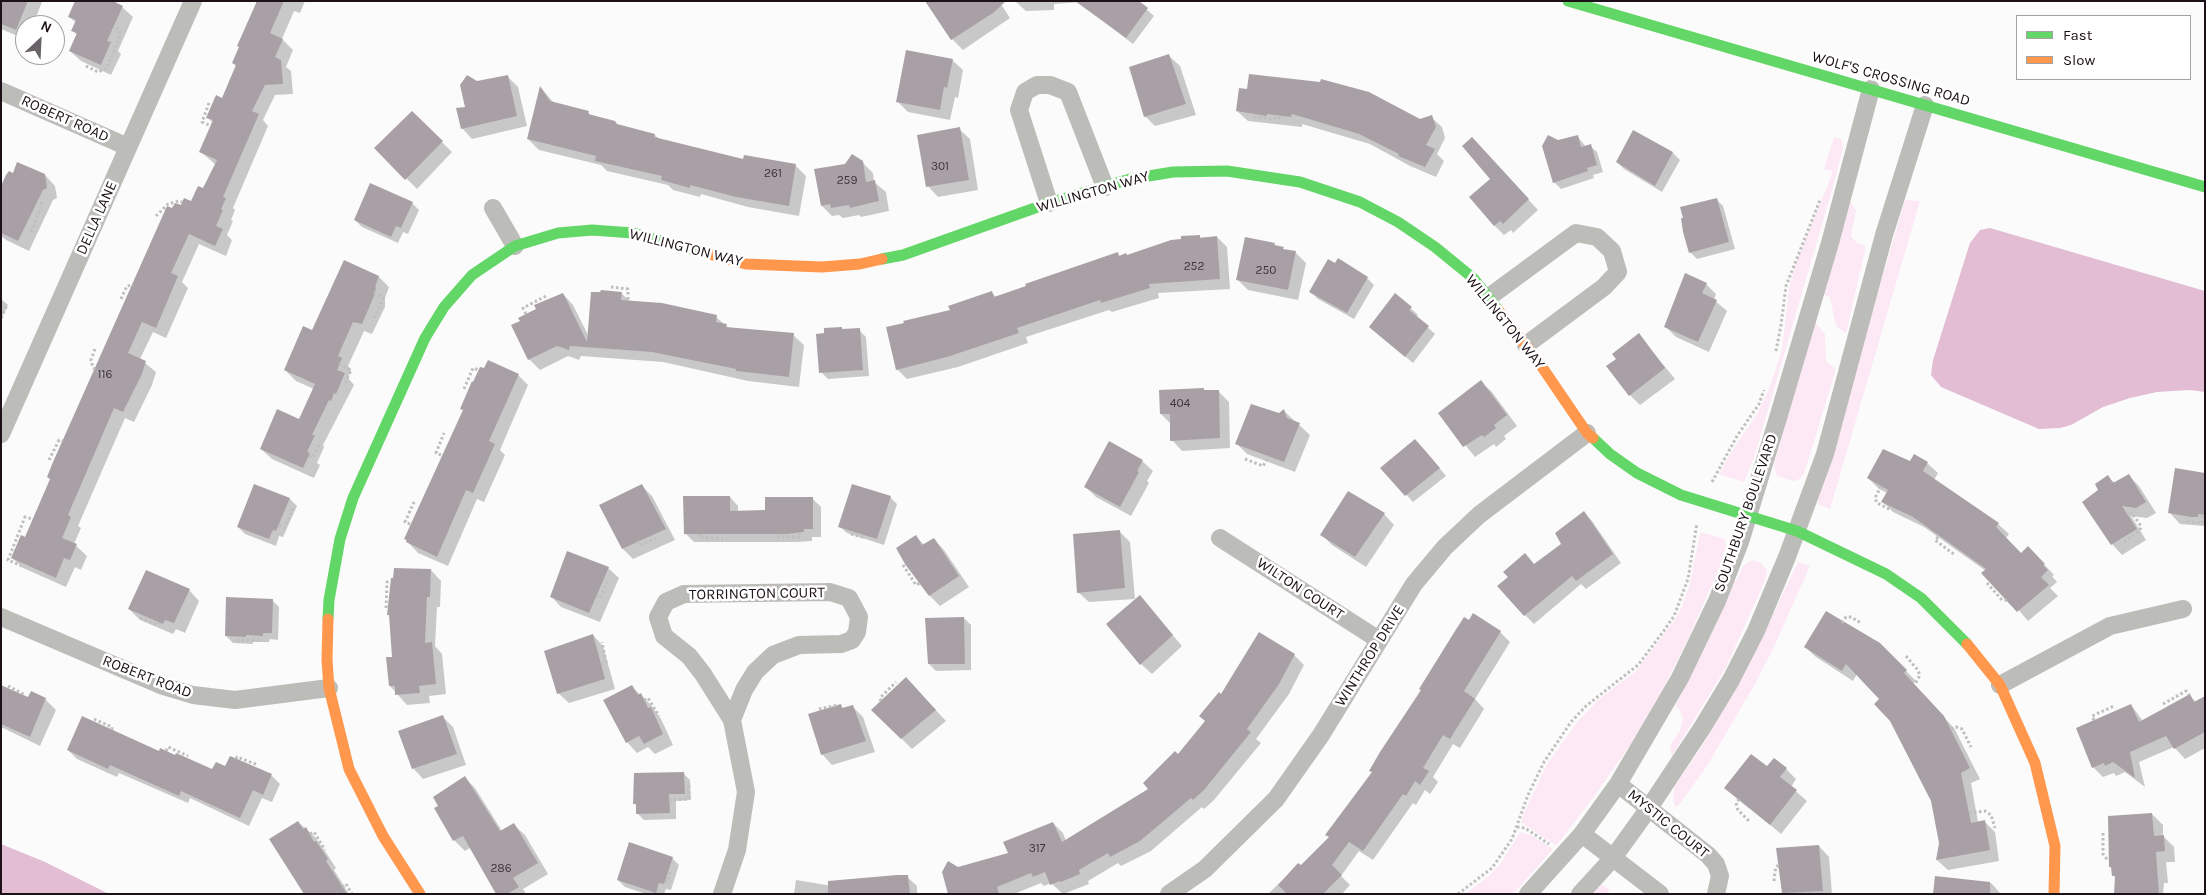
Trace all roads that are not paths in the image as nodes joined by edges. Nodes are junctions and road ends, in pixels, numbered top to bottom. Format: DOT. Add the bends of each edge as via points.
graph roads {
  1 [pos="193,1"];
  2 [pos="1568,1"];
  3 [pos="1871,89"];
  4 [pos="1,91"];
  5 [pos="1925,105"];
  6 [pos="128,147"];
  7 [pos="1105,187"];
  8 [pos="2205,187"];
  9 [pos="1048,203"];
  10 [pos="493,208"];
  11 [pos="515,246"];
  12 [pos="1489,297"];
  13 [pos="1526,345"];
  14 [pos="1587,433"];
  15 [pos="1,434"];
  16 [pos="1748,516"];
  17 [pos="1797,532"];
  18 [pos="1220,538"];
  19 [pos="2184,609"];
  20 [pos="1,617"];
  21 [pos="1379,640"];
  22 [pos="2000,685"];
  23 [pos="329,688"];
  24 [pos="732,720"];
  25 [pos="1618,784"];
  26 [pos="1649,808"];
  27 [pos="1582,834"];
  28 [pos="1613,858"];
  29 [pos="420,894"];
  30 [pos="722,894"];
  31 [pos="1169,894"];
  32 [pos="1528,894"];
  33 [pos="1580,894"];
  34 [pos="1660,894"];
  35 [pos="1716,894"];
  36 [pos="2054,894"];
  1 -- 6 [label="street, DELLA LANE"];
  2 -- 3 [label="street, WOLF'S CROSSING ROAD"];
  3 -- 5 [label="street, WOLF'S CROSSING ROAD"];
  3 -- 16 [label="street, SOUTHBURY BOULEVARD" via="1830,243"];
  4 -- 6 [label="street, ROBERT ROAD"];
  5 -- 8 [label="street, WOLF'S CROSSING ROAD"];
  5 -- 17 [label="street" via="1884,235 1825,454"];
  6 -- 15 [label="street, DELLA LANE"];
  7 -- 9 [label="street, WILLINGTON WAY"];
  7 -- 9 [label="street" via="1068,92 1050,84 1037,85 1026,92 1019,110"];
  7 -- 12 [label="street, WILLINGTON WAY" via="1173,172 1227,171 1300,182 1360,202 1398,222 1473,278"];
  9 -- 11 [label="street, WILLINGTON WAY" via="903,255 860,264 822,267 746,264 632,233 592,230 558,233"];
  10 -- 11 [label="street"];
  11 -- 23 [label="street, WILLINGTON WAY" via="472,275 444,308 430,330 353,498 340,539 329,600"];
  12 -- 13 [label="street, WILLINGTON WAY"];
  12 -- 13 [label="street" via="1576,233 1598,237 1612,251 1618,272 1604,287"];
  13 -- 14 [label="street, WILLINGTON WAY"];
  14 -- 16 [label="street, WILLINGTON WAY" via="1637,473 1682,495"];
  14 -- 21 [label="street, WINTHROP DRIVE" via="1479,514 1414,584"];
  16 -- 17 [label="street, WILLINGTON WAY"];
  16 -- 25 [label="street, SOUTHBURY BOULEVARD" via="1717,601 1684,670"];
  17 -- 22 [label="street, WILLINGTON WAY" via="1886,574 1921,598 1951,626"];
  17 -- 26 [label="street" via="1756,631 1731,680"];
  18 -- 21 [label="street, WILTON COURT"];
  19 -- 22 [label="street" via="2110,626"];
  20 -- 23 [label="street, ROBERT ROAD" via="164,686 193,695 235,700"];
  21 -- 31 [label="street, WINTHROP DRIVE" via="1321,735 1276,799 1205,869"];
  22 -- 36 [label="street, WILLINGTON WAY" via="2035,763 2055,846"];
  23 -- 29 [label="street, WILLINGTON WAY" via="350,769 383,836"];
  24 -- 24 [label="street, TORRINGTON COURT" via="755,672 773,655 798,646 841,644 852,640 860,617 848,598 830,592 684,594 666,602 658,617 664,636 689,656"];
  24 -- 30 [label="street, TORRINGTON COURT" via="746,792 737,850"];
  25 -- 26 [label="street, MYSTIC COURT"];
  25 -- 27 [label="street, SOUTHBURY BOULEVARD"];
  26 -- 28 [label="street"];
  26 -- 35 [label="street, MYSTIC COURT" via="1707,853 1716,864 1720,876"];
  27 -- 28 [label="street"];
  27 -- 32 [label="street, SOUTHBURY BOULEVARD"];
  28 -- 33 [label="street"];
  28 -- 34 [label="street"];
}
